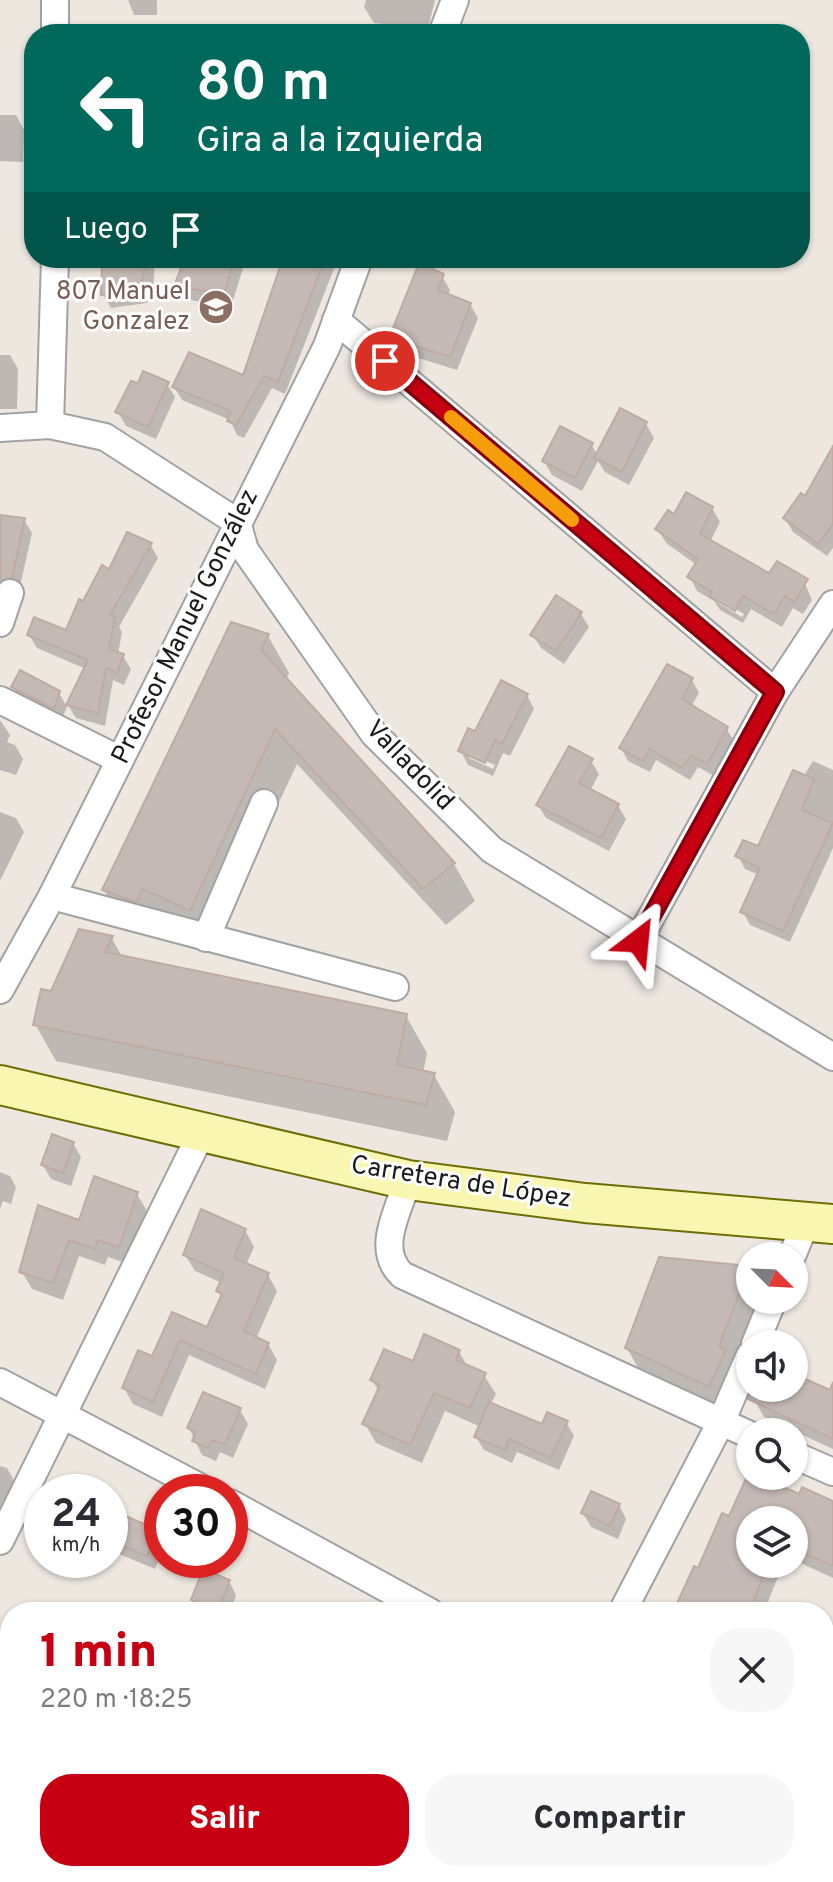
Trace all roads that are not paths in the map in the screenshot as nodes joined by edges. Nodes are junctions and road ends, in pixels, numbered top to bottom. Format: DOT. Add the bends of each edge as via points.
graph roads {
  1 [pos="55,0"];
  2 [pos="455,0"];
  3 [pos="55,24"];
  4 [pos="446,24"];
  5 [pos="55,268"];
  6 [pos="355,268"];
  7 [pos="336,320"];
  8 [pos="50,425"];
  9 [pos="0,428"];
  10 [pos="237,522"];
  11 [pos="10,593"];
  12 [pos="833,604"];
  13 [pos="0,623"];
  14 [pos="775,692"];
  15 [pos="0,700"];
  16 [pos="120,760"];
  17 [pos="264,803"];
  18 [pos="52,896"];
  19 [pos="206,938"];
  20 [pos="638,941"];
  21 [pos="395,987"];
  22 [pos="0,990"];
  23 [pos="833,1057"];
  24 [pos="0,1085"];
  25 [pos="203,1130"];
  26 [pos="408,1180"];
  27 [pos="810,1234"];
  28 [pos="0,1382"];
  29 [pos="736,1387"];
  30 [pos="62,1412"];
  31 [pos="721,1422"];
  32 [pos="736,1429"];
  33 [pos="808,1461"];
  34 [pos="833,1472"];
  35 [pos="176,1474"];
  36 [pos="248,1513"];
  37 [pos="0,1541"];
  38 [pos="412,1602"];
  39 [pos="627,1602"];
  1 -- 3 [label="street"];
  2 -- 4 [label="street"];
  5 -- 8 [label="street"];
  6 -- 7 [label="street, Profesor Manuel González"];
  7 -- 10 [label="street, Profesor Manuel González"];
  7 -- 14 [label="street"];
  8 -- 9 [label="street"];
  8 -- 10 [label="street" via="105,437"];
  10 -- 16 [label="street, Profesor Manuel González"];
  10 -- 20 [label="street, Valladolid" via="245,550 374,734 492,850"];
  11 -- 13 [label="street"];
  12 -- 14 [label="street"];
  14 -- 20 [label="street"];
  15 -- 16 [label="street"];
  16 -- 18 [label="street, Profesor Manuel González"];
  17 -- 19 [label="street"];
  18 -- 19 [label="street"];
  18 -- 22 [label="street, Profesor Manuel González"];
  19 -- 21 [label="street"];
  20 -- 23 [label="street, Valladolid"];
  24 -- 25 [label="main road, Carretera de López"];
  25 -- 26 [label="main road, Carretera de López"];
  25 -- 30 [label="street"];
  26 -- 27 [label="main road, Carretera de López"];
  26 -- 31 [label="street" via="387,1249 390,1264 402,1275"];
  28 -- 30 [label="street"];
  29 -- 31 [label="street"];
  30 -- 35 [label="street"];
  30 -- 37 [label="street"];
  31 -- 32 [label="street"];
  31 -- 39 [label="street"];
  33 -- 34 [label="street"];
  36 -- 38 [label="street"];
}
